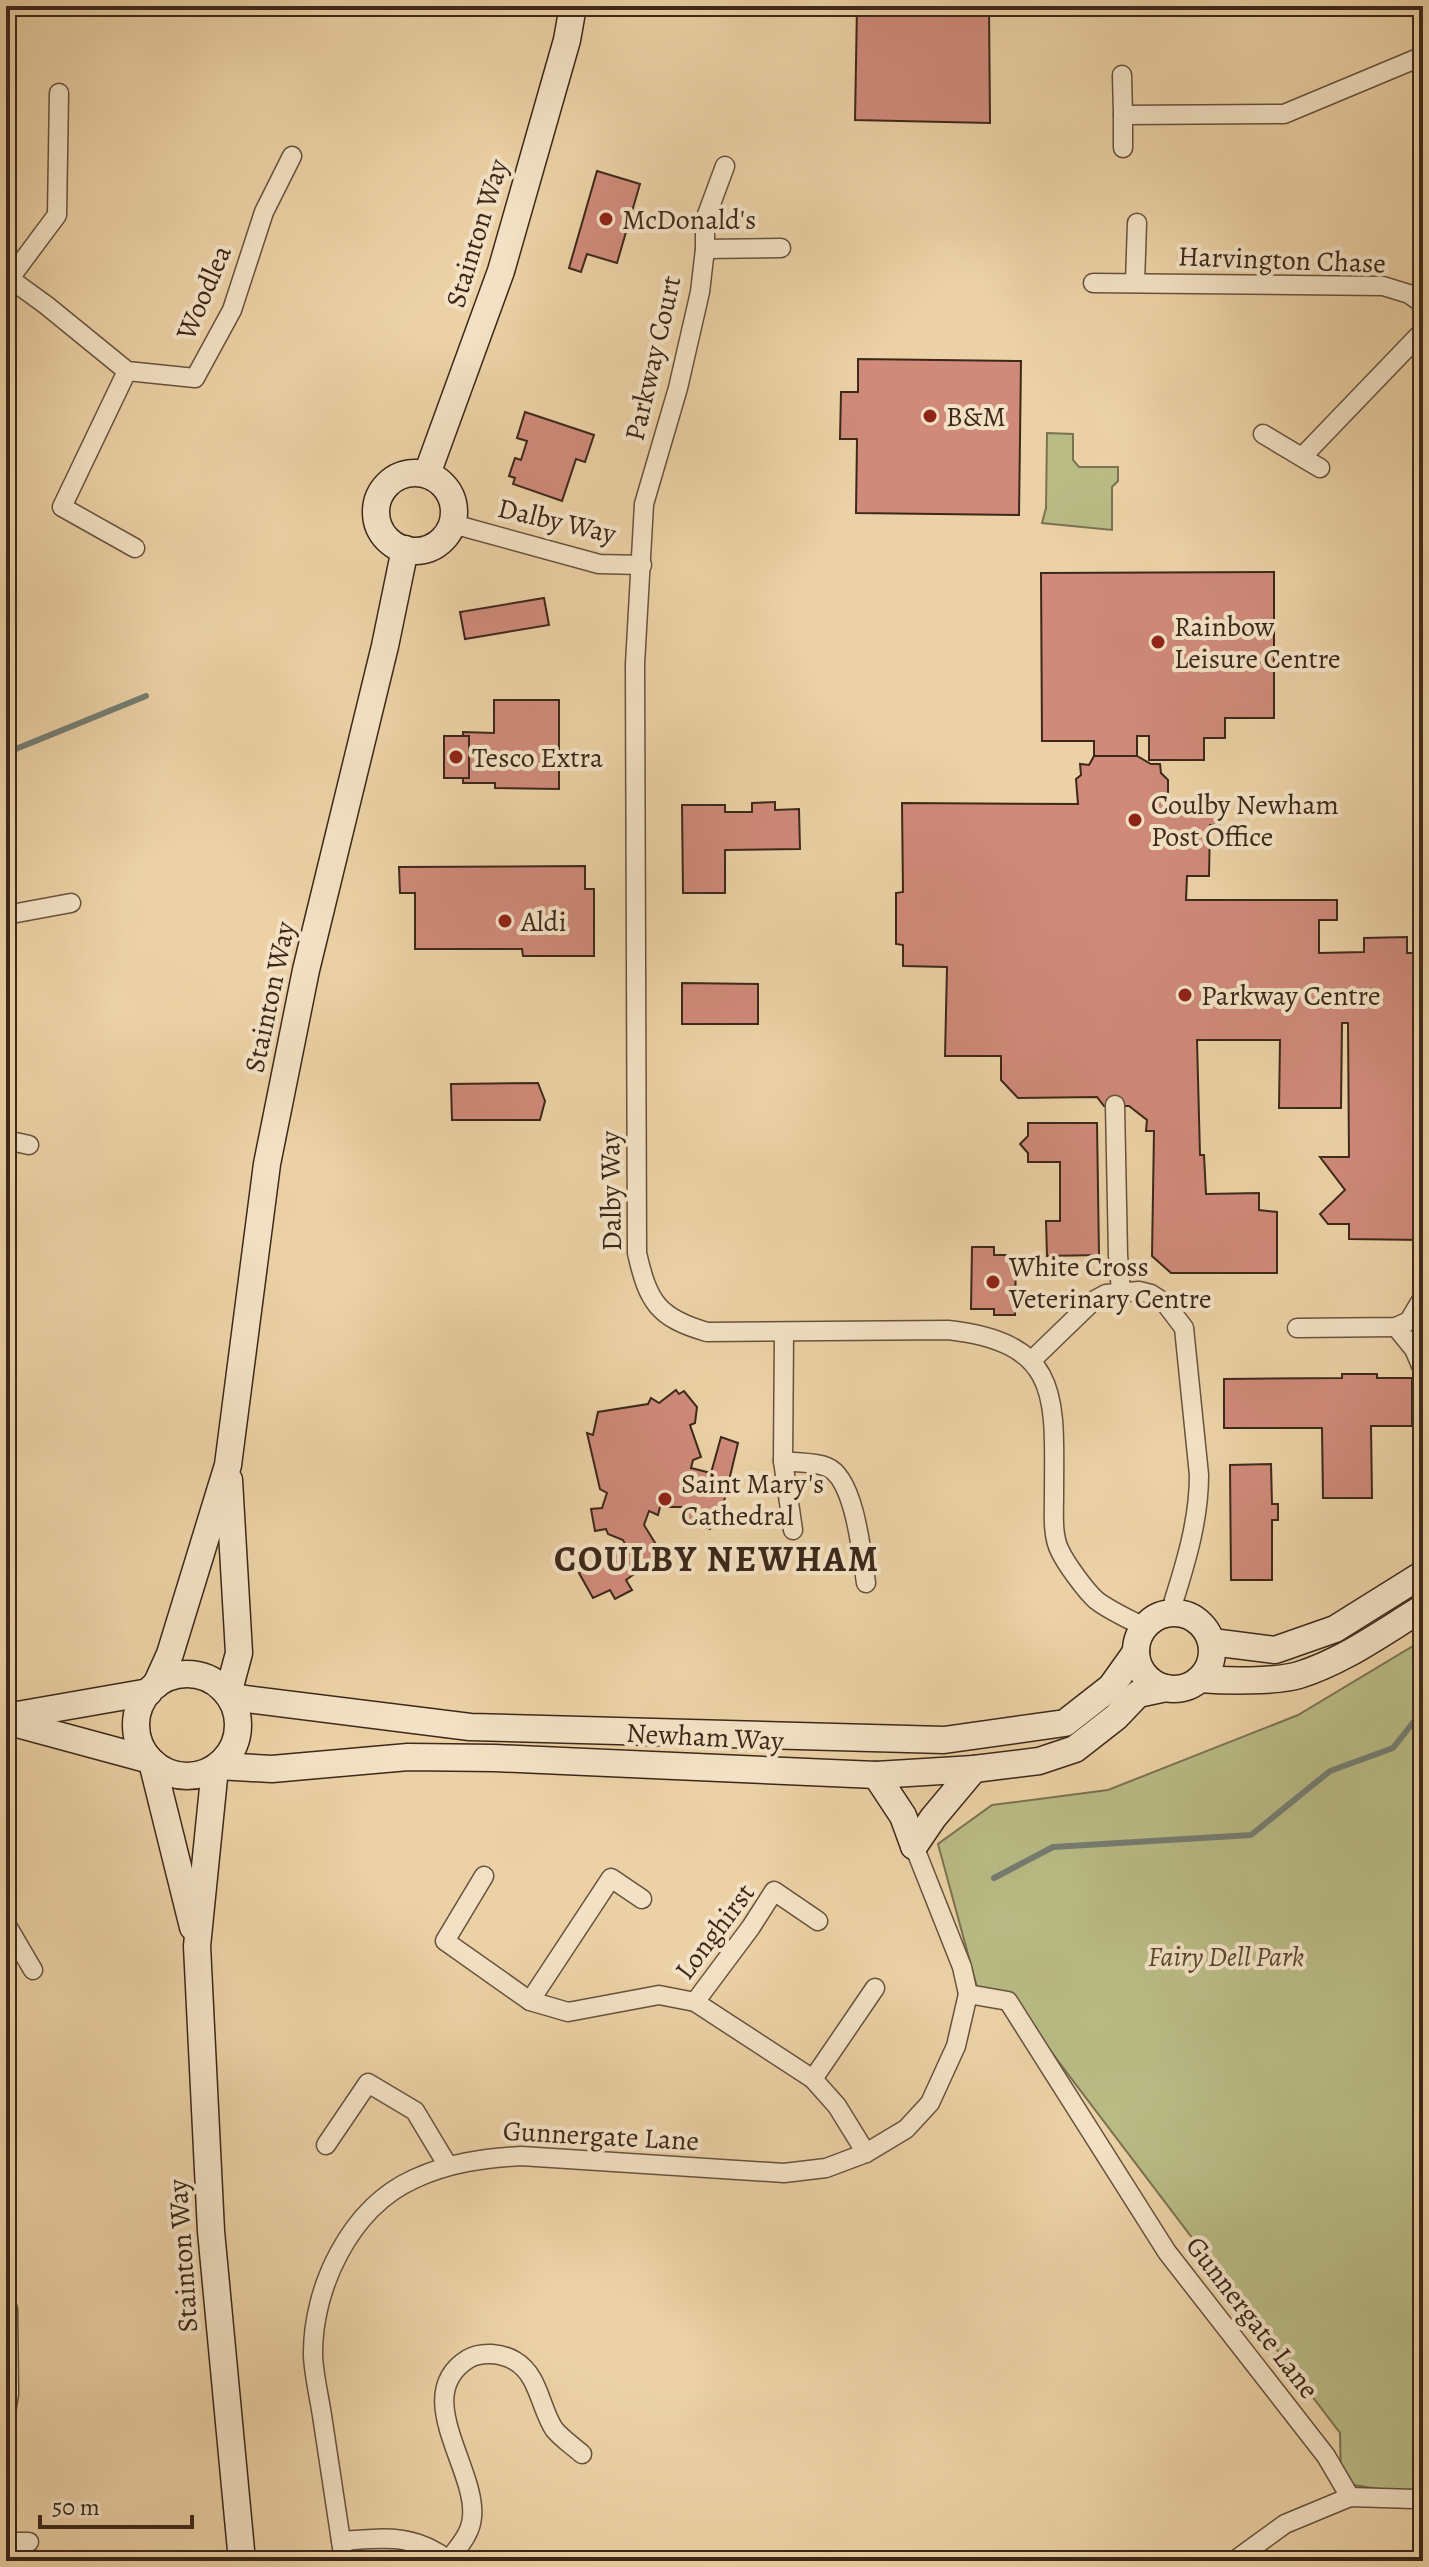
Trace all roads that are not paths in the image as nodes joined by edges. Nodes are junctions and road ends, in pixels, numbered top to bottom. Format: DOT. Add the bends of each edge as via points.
graph roads {
  1 [pos="573,6"];
  2 [pos="1423,56"];
  3 [pos="1122,75"];
  4 [pos="59,93"];
  5 [pos="1123,115"];
  6 [pos="1123,148"];
  7 [pos="292,156"];
  8 [pos="725,166"];
  9 [pos="1137,223"];
  10 [pos="781,248"];
  11 [pos="705,249"];
  12 [pos="8,277"];
  13 [pos="1093,283"];
  14 [pos="1135,283"];
  15 [pos="1423,304"];
  16 [pos="1423,331"];
  17 [pos="127,371"];
  18 [pos="1263,434"];
  19 [pos="1302,457"];
  20 [pos="1320,468"];
  21 [pos="427,474"];
  22 [pos="453,524"];
  23 [pos="135,548"];
  24 [pos="405,549"];
  25 [pos="642,565"];
  26 [pos="71,903"];
  27 [pos="6,915"];
  28 [pos="1115,1105"];
  29 [pos="6,1140"];
  30 [pos="29,1145"];
  31 [pos="1121,1291"];
  32 [pos="1423,1297"];
  33 [pos="1396,1327"];
  34 [pos="1297,1328"];
  35 [pos="784,1333"];
  36 [pos="1032,1360"];
  37 [pos="1423,1370"];
  38 [pos="783,1461"];
  39 [pos="228,1465"];
  40 [pos="793,1530"];
  41 [pos="1423,1574"];
  42 [pos="866,1583"];
  43 [pos="1174,1600"];
  44 [pos="1423,1608"];
  45 [pos="1140,1640"];
  46 [pos="1212,1642"];
  47 [pos="1200,1679"];
  48 [pos="152,1688"];
  49 [pos="1166,1688"];
  50 [pos="229,1695"];
  51 [pos="6,1719"];
  52 [pos="151,1761"];
  53 [pos="216,1767"];
  54 [pos="974,1769"];
  55 [pos="876,1775"];
  56 [pos="914,1846"];
  57 [pos="484,1876"];
  58 [pos="642,1899"];
  59 [pos="818,1921"];
  60 [pos="6,1924"];
  61 [pos="197,1946"];
  62 [pos="33,1970"];
  63 [pos="875,1988"];
  64 [pos="968,1994"];
  65 [pos="530,2001"];
  66 [pos="695,2002"];
  67 [pos="813,2079"];
  68 [pos="326,2145"];
  69 [pos="866,2153"];
  70 [pos="448,2166"];
  71 [pos="8,2309"];
  72 [pos="6,2412"];
  73 [pos="582,2454"];
  74 [pos="1350,2497"];
  75 [pos="1423,2502"];
  76 [pos="341,2541"];
  77 [pos="6,2542"];
  78 [pos="29,2542"];
  79 [pos="450,2560"];
  80 [pos="242,2561"];
  81 [pos="344,2561"];
  82 [pos="1234,2561"];
  1 -- 21 [label="street, Stainton Way" via="501,271"];
  2 -- 5 [label="street" via="1284,114"];
  3 -- 5 [label="street"];
  4 -- 12 [label="street" via="57,215"];
  5 -- 6 [label="street"];
  7 -- 17 [label="street, Woodlea" via="264,212 232,310 195,378"];
  8 -- 11 [label="street, Parkway Court" via="705,220"];
  9 -- 14 [label="street"];
  10 -- 11 [label="street"];
  11 -- 25 [label="street, Parkway Court" via="678,388 644,504"];
  12 -- 17 [label="street"];
  13 -- 14 [label="street, Harvington Chase"];
  14 -- 15 [label="street, Harvington Chase" via="1383,286"];
  16 -- 19 [label="street"];
  17 -- 23 [label="street" via="62,507"];
  18 -- 19 [label="street"];
  19 -- 20 [label="street"];
  21 -- 22 [label="street" via="451,495"];
  21 -- 24 [label="street" via="400,475 380,494 377,521 392,543"];
  22 -- 24 [label="street" via="438,544"];
  22 -- 25 [label="street, Dalby Way" via="599,564"];
  24 -- 39 [label="street, Stainton Way" via="306,970 267,1164"];
  25 -- 35 [label="street, Dalby Way" via="635,664 637,1253 644,1284 661,1311 686,1326 707,1332"];
  26 -- 27 [label="street"];
  28 -- 31 [label="street"];
  29 -- 30 [label="street"];
  31 -- 36 [label="street" via="1093,1301"];
  31 -- 43 [label="street" via="1151,1294 1184,1328 1199,1497"];
  32 -- 33 [label="street" via="1409,1321"];
  33 -- 34 [label="street"];
  33 -- 37 [label="street"];
  35 -- 36 [label="street, Dalby Way" via="948,1330 978,1334"];
  35 -- 38 [label="street"];
  36 -- 45 [label="street" via="1054,1418 1058,1549 1096,1600"];
  38 -- 40 [label="street"];
  38 -- 42 [label="street" via="827,1467 841,1477 859,1533"];
  39 -- 48 [label="street, Stainton Way" via="175,1639"];
  39 -- 50 [label="street, Stainton Way" via="239,1653"];
  41 -- 46 [label="street" via="1335,1629 1275,1650"];
  44 -- 47 [label="street, Newham Way" via="1341,1658 1296,1676"];
  45 -- 46 [label="street" via="1154,1618 1176,1613 1200,1623"];
  45 -- 49 [label="street" via="1144,1673"];
  45 -- 50 [label="street, Newham Way" via="1111,1687 1065,1723 944,1740 470,1727"];
  46 -- 47 [label="street" via="1208,1668"];
  47 -- 49 [label="street, Newham Way"];
  48 -- 50 [label="street" via="186,1674 202,1676"];
  48 -- 51 [label="street"];
  48 -- 52 [label="street" via="137,1719 137,1734"];
  49 -- 54 [label="street, Newham Way" via="1138,1694 1075,1749 1039,1761"];
  50 -- 53 [label="street" via="239,1726 229,1755"];
  51 -- 52 [label="street"];
  52 -- 53 [label="street" via="183,1776"];
  52 -- 61 [label="street, Stainton Way"];
  53 -- 55 [label="street, Newham Way" via="495,1758"];
  53 -- 61 [label="street, Stainton Way"];
  54 -- 55 [label="street, Newham Way"];
  54 -- 56 [label="street"];
  55 -- 56 [label="street" via="903,1816"];
  56 -- 64 [label="street, Gunnergate Lane"];
  57 -- 65 [label="street, Longhirst" via="445,1941"];
  58 -- 65 [label="street" via="611,1878"];
  59 -- 66 [label="street, Longhirst" via="774,1891"];
  60 -- 62 [label="street"];
  61 -- 80 [label="street, Stainton Way" via="211,2231"];
  63 -- 67 [label="street"];
  64 -- 69 [label="street, Gunnergate Lane" via="956,2046 930,2103 906,2129"];
  64 -- 74 [label="street, Gunnergate Lane" via="1008,2001 1167,2252 1326,2456"];
  65 -- 66 [label="street, Longhirst" via="568,2012 659,1995"];
  66 -- 67 [label="street, Longhirst"];
  67 -- 69 [label="street, Longhirst"];
  68 -- 70 [label="street" via="368,2083 415,2111"];
  69 -- 70 [label="street, Gunnergate Lane" via="826,2168 784,2173 521,2156"];
  70 -- 76 [label="street, Gunnergate Lane" via="412,2180 379,2203 344,2244 318,2306 313,2356"];
  71 -- 72 [label="street"];
  73 -- 79 [label="street" via="554,2429 535,2383 517,2362 497,2354 475,2354 457,2366 445,2388 445,2416 473,2516"];
  74 -- 75 [label="street"];
  74 -- 82 [label="street" via="1285,2524"];
  76 -- 79 [label="street" via="389,2538 424,2544"];
  76 -- 81 [label="street, Gunnergate Lane"];
  77 -- 78 [label="street"];
}
